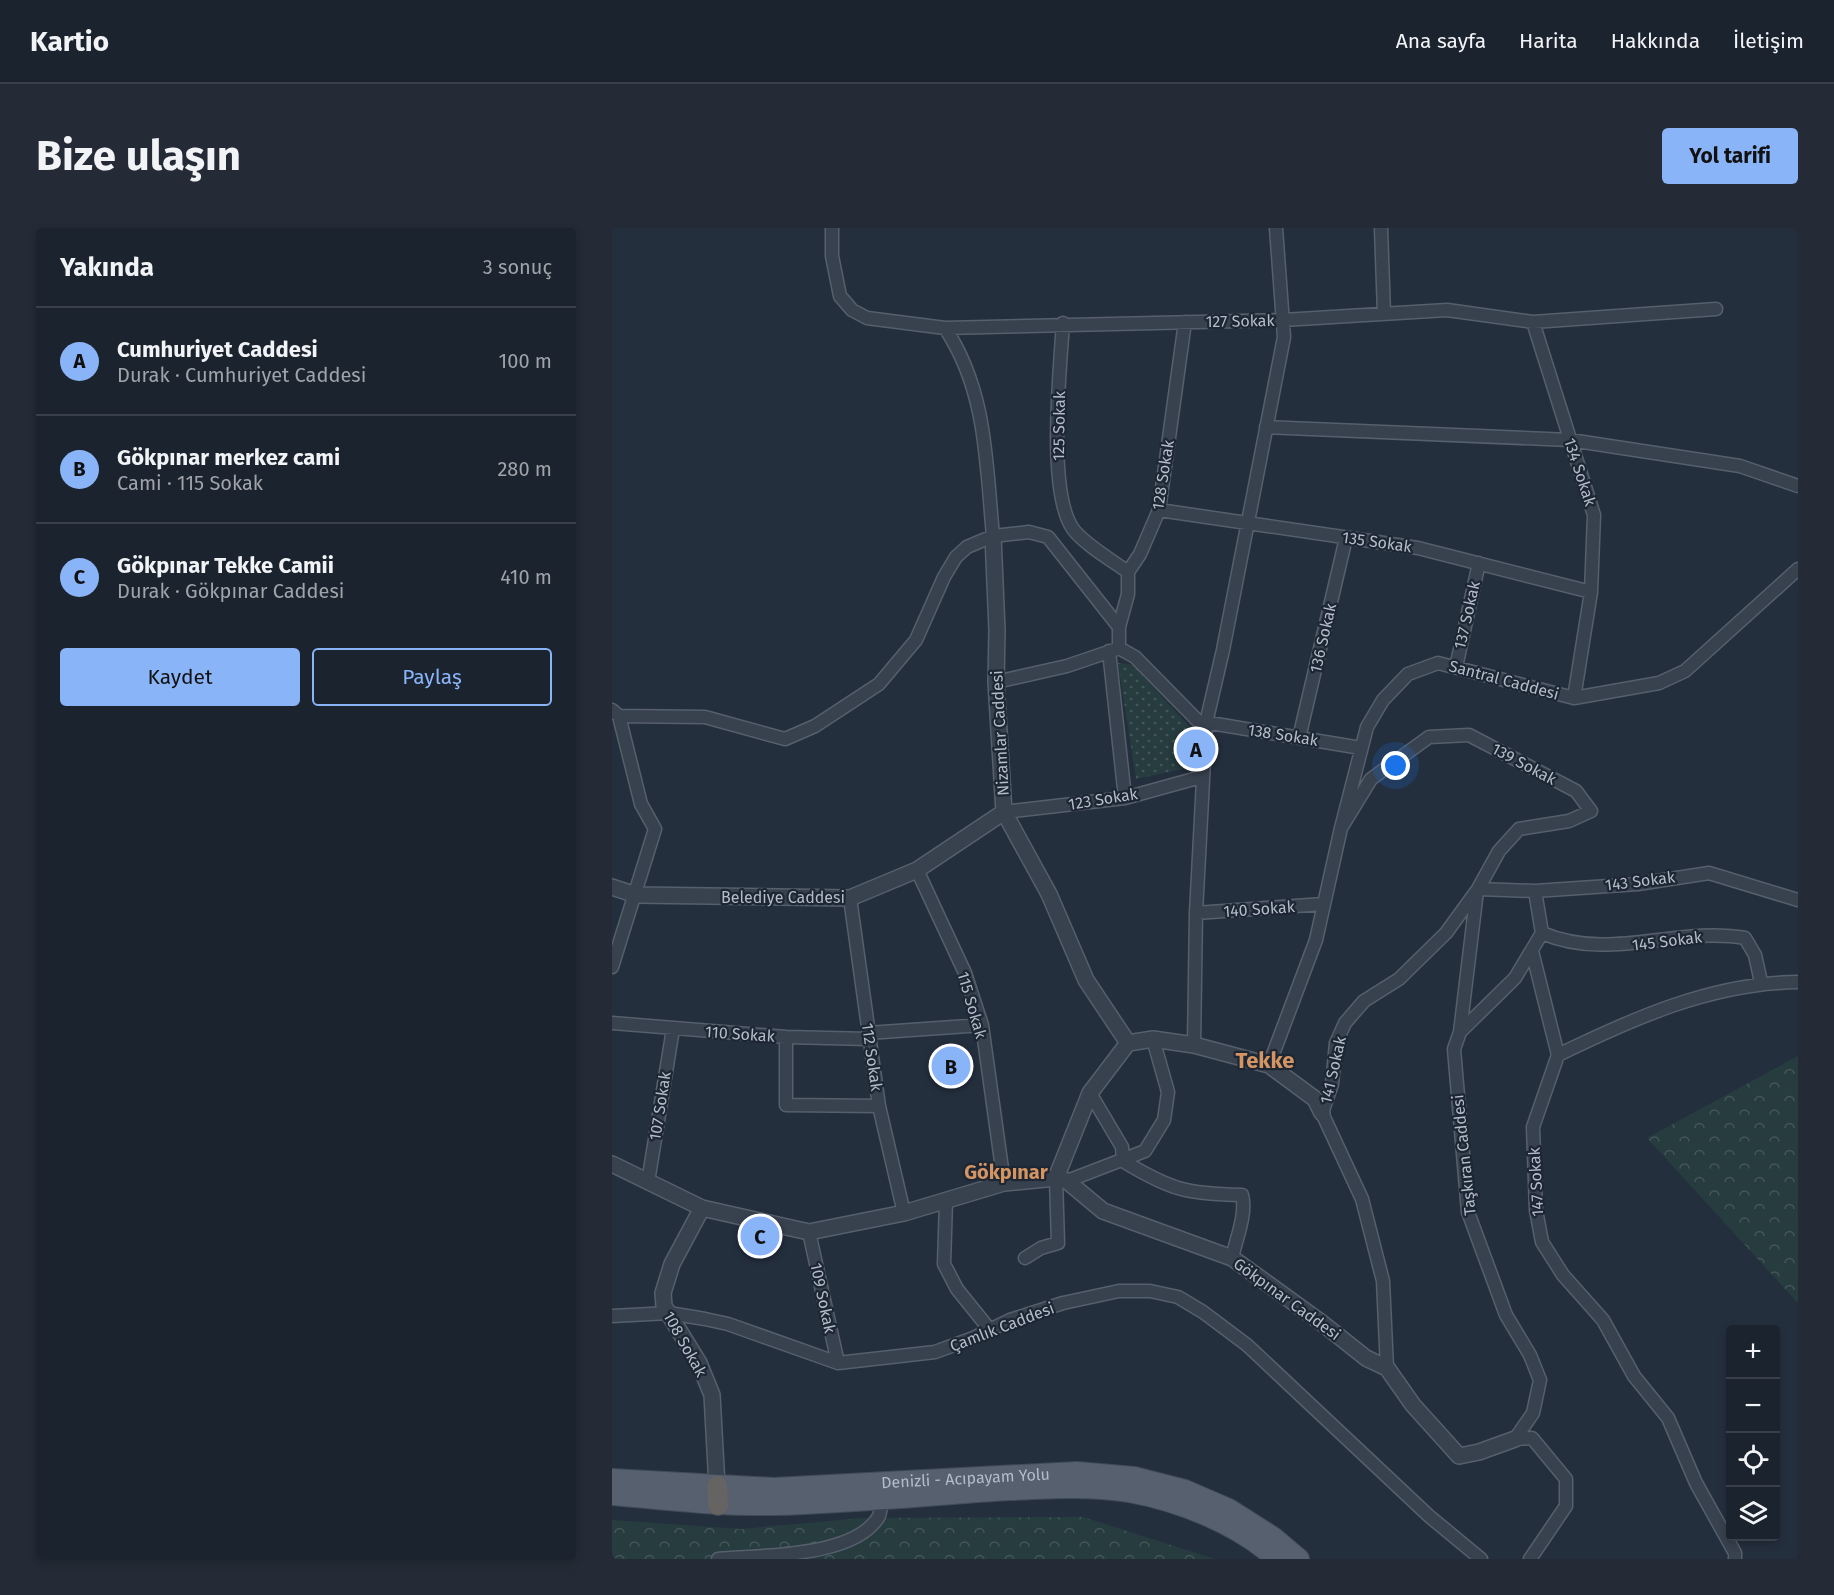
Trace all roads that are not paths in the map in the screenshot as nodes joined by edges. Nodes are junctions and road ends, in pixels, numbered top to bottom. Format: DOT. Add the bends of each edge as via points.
graph roads {
  1 [pos="832,228"];
  2 [pos="1276,228"];
  3 [pos="1381,228"];
  4 [pos="1716,309"];
  5 [pos="1384,314"];
  6 [pos="1284,320"];
  7 [pos="1185,322"];
  8 [pos="1533,322"];
  9 [pos="1063,323"];
  10 [pos="945,328"];
  11 [pos="1266,427"];
  12 [pos="1570,440"];
  13 [pos="1798,486"];
  14 [pos="1159,510"];
  15 [pos="1247,521"];
  16 [pos="993,536"];
  17 [pos="1346,538"];
  18 [pos="1479,563"];
  19 [pos="1798,569"];
  20 [pos="1128,572"];
  21 [pos="1591,592"];
  22 [pos="1119,627"];
  23 [pos="1114,650"];
  24 [pos="1455,667"];
  25 [pos="996,682"];
  26 [pos="1574,698"];
  27 [pos="616,713"];
  28 [pos="1206,723"];
  29 [pos="1299,738"];
  30 [pos="1361,748"];
  31 [pos="1201,777"];
  32 [pos="1125,798"];
  33 [pos="1004,812"];
  34 [pos="1341,828"];
  35 [pos="917,870"];
  36 [pos="612,887"];
  37 [pos="1478,889"];
  38 [pos="1535,891"];
  39 [pos="636,895"];
  40 [pos="850,898"];
  41 [pos="1798,900"];
  42 [pos="1323,904"];
  43 [pos="1196,913"];
  44 [pos="1542,933"];
  45 [pos="1532,951"];
  46 [pos="612,967"];
  47 [pos="1761,982"];
  48 [pos="1798,982"];
  49 [pos="612,1023"];
  50 [pos="982,1025"];
  51 [pos="673,1029"];
  52 [pos="1460,1032"];
  53 [pos="869,1036"];
  54 [pos="786,1037"];
  55 [pos="1153,1039"];
  56 [pos="1128,1043"];
  57 [pos="1194,1046"];
  58 [pos="1558,1055"];
  59 [pos="1269,1065"];
  60 [pos="1090,1093"];
  61 [pos="879,1106"];
  62 [pos="1322,1113"];
  63 [pos="1123,1161"];
  64 [pos="612,1164"];
  65 [pos="1062,1180"];
  66 [pos="648,1182"];
  67 [pos="1004,1183"];
  68 [pos="946,1201"];
  69 [pos="702,1208"];
  70 [pos="904,1213"];
  71 [pos="809,1232"];
  72 [pos="1025,1258"];
  73 [pos="1232,1258"];
  74 [pos="669,1312"];
  75 [pos="612,1316"];
  76 [pos="990,1330"];
  77 [pos="838,1363"];
  78 [pos="1387,1368"];
  79 [pos="1515,1439"];
  80 [pos="612,1479"];
  81 [pos="612,1495"];
  82 [pos="718,1496"];
  83 [pos="882,1498"];
  84 [pos="718,1559"];
  85 [pos="1276,1559"];
  86 [pos="1299,1559"];
  87 [pos="1481,1559"];
  88 [pos="1530,1559"];
  89 [pos="1735,1559"];
  1 -- 10 [label="street, 127 Sokak" via="832,256 840,296 852,310 867,318"];
  2 -- 6 [label="street"];
  3 -- 5 [label="street"];
  4 -- 8 [label="street, 127 Sokak"];
  5 -- 6 [label="street, 127 Sokak"];
  5 -- 8 [label="street, 127 Sokak" via="1447,310"];
  6 -- 7 [label="street, 127 Sokak"];
  6 -- 11 [label="street"];
  7 -- 9 [label="street, 127 Sokak"];
  7 -- 14 [label="street, 128 Sokak"];
  8 -- 12 [label="street, 134 Sokak"];
  9 -- 10 [label="street, 127 Sokak"];
  9 -- 20 [label="street, 125 Sokak" via="1057,458 1065,506 1073,529"];
  10 -- 16 [label="street" via="959,348 982,412"];
  11 -- 12 [label="street"];
  11 -- 15 [label="street"];
  12 -- 13 [label="street" via="1740,466"];
  12 -- 21 [label="street, 134 Sokak" via="1594,515"];
  14 -- 15 [label="street, 135 Sokak"];
  14 -- 20 [label="street, 128 Sokak"];
  15 -- 17 [label="street, 135 Sokak"];
  15 -- 28 [label="street"];
  16 -- 22 [label="street" via="1029,532 1048,537"];
  16 -- 25 [label="street, Nizamlar Caddesi"];
  16 -- 27 [label="street" via="956,556 916,640 879,684 815,726 785,739 705,717"];
  17 -- 18 [label="street, 135 Sokak" via="1418,548"];
  17 -- 29 [label="street, 136 Sokak"];
  18 -- 21 [label="street, 135 Sokak"];
  18 -- 24 [label="street, 137 Sokak"];
  19 -- 26 [label="street, Santral Caddesi" via="1685,671 1659,683"];
  20 -- 22 [label="street, 128 Sokak" via="1128,594"];
  21 -- 26 [label="street, 134 Sokak"];
  22 -- 23 [label="street, 128 Sokak"];
  23 -- 25 [label="street" via="1067,666"];
  23 -- 28 [label="street" via="1135,657 1198,721"];
  23 -- 32 [label="street, 128 Sokak"];
  24 -- 26 [label="street, Santral Caddesi"];
  24 -- 30 [label="street, Santral Caddesi" via="1438,663 1408,674 1383,700"];
  25 -- 33 [label="street, Nizamlar Caddesi"];
  27 -- 39 [label="street" via="641,804 655,829"];
  28 -- 29 [label="street, 138 Sokak"];
  28 -- 31 [label="street"];
  29 -- 30 [label="street, 138 Sokak"];
  30 -- 34 [label="street, Santral Caddesi"];
  31 -- 32 [label="street, 123 Sokak"];
  31 -- 43 [label="street"];
  32 -- 33 [label="street, 123 Sokak"];
  33 -- 35 [label="street, Belediye Caddesi"];
  33 -- 56 [label="street, Nizamlar Caddesi" via="1049,894 1086,980"];
  34 -- 37 [label="street, 139 Sokak" via="1371,779 1429,737 1469,735 1576,791 1591,811 1569,821 1519,829 1499,851"];
  34 -- 42 [label="street, Santral Caddesi"];
  35 -- 40 [label="street, Belediye Caddesi"];
  35 -- 50 [label="street, 115 Sokak" via="964,973"];
  36 -- 39 [label="street, Belediye Caddesi"];
  37 -- 38 [label="street, 143 Sokak"];
  37 -- 52 [label="street, Taşkıran Caddesi"];
  37 -- 62 [label="street, 141 Sokak" via="1446,933 1400,979 1364,1001 1345,1023 1336,1043 1332,1084"];
  38 -- 41 [label="street, 143 Sokak" via="1638,884 1709,873"];
  38 -- 44 [label="street"];
  39 -- 40 [label="street, Belediye Caddesi"];
  39 -- 46 [label="street"];
  40 -- 53 [label="street, 112 Sokak"];
  42 -- 43 [label="street, 140 Sokak"];
  42 -- 59 [label="street, Santral Caddesi" via="1316,940"];
  43 -- 57 [label="street"];
  44 -- 45 [label="street"];
  44 -- 47 [label="street, 145 Sokak" via="1598,946 1722,934 1745,938 1755,955"];
  45 -- 52 [label="street" via="1515,978"];
  45 -- 58 [label="street"];
  47 -- 48 [label="street"];
  47 -- 58 [label="street" via="1709,992 1612,1029"];
  49 -- 51 [label="street, 110 Sokak"];
  50 -- 53 [label="street, 110 Sokak"];
  50 -- 67 [label="street, 115 Sokak"];
  51 -- 54 [label="street, 110 Sokak"];
  51 -- 66 [label="street, 107 Sokak"];
  52 -- 79 [label="street, Taşkıran Caddesi" via="1455,1048 1468,1212 1506,1315 1540,1380 1533,1413"];
  53 -- 54 [label="street, 110 Sokak"];
  53 -- 61 [label="street, 112 Sokak"];
  54 -- 61 [label="street" via="786,1105"];
  55 -- 56 [label="street"];
  55 -- 57 [label="street"];
  55 -- 63 [label="street" via="1168,1092 1164,1120 1145,1151"];
  56 -- 60 [label="street"];
  57 -- 59 [label="street"];
  58 -- 89 [label="street, 147 Sokak" via="1533,1127 1536,1210 1542,1242 1563,1275 1603,1320 1634,1376 1668,1419"];
  59 -- 62 [label="street" via="1315,1099"];
  60 -- 63 [label="street" via="1122,1147"];
  60 -- 65 [label="street"];
  61 -- 70 [label="street, 112 Sokak"];
  62 -- 78 [label="street, 141 Sokak" via="1362,1200 1383,1281"];
  63 -- 65 [label="street"];
  63 -- 73 [label="street" via="1168,1187 1201,1194 1242,1195 1244,1202"];
  64 -- 66 [label="street"];
  65 -- 67 [label="street"];
  65 -- 72 [label="street" via="1058,1244"];
  65 -- 73 [label="street, Gökpınar Caddesi" via="1103,1211"];
  66 -- 69 [label="street"];
  67 -- 68 [label="street"];
  68 -- 70 [label="street"];
  68 -- 76 [label="street" via="944,1264 957,1288"];
  69 -- 71 [label="street"];
  69 -- 74 [label="street, 108 Sokak" via="672,1264 663,1293"];
  70 -- 71 [label="street"];
  71 -- 77 [label="street, 109 Sokak"];
  73 -- 78 [label="street, Gökpınar Caddesi" via="1366,1359"];
  74 -- 75 [label="street, Çamlık Caddesi"];
  74 -- 77 [label="street, Çamlık Caddesi" via="728,1324"];
  74 -- 82 [label="street, 108 Sokak" via="699,1363 712,1395"];
  76 -- 77 [label="street, Çamlık Caddesi" via="935,1352"];
  76 -- 87 [label="street, Çamlık Caddesi" via="1010,1320 1119,1291 1150,1291 1178,1297 1247,1345"];
  78 -- 79 [label="street, Gökpınar Caddesi" via="1413,1405 1459,1456"];
  79 -- 88 [label="street" via="1532,1438 1566,1479 1566,1506"];
  80 -- 82 [label="main road, Denizli - Acıpayam Yolu"];
  81 -- 82 [label="main road, Denizli - Acıpayam Yolu"];
  82 -- 83 [label="main road, Denizli - Acıpayam Yolu" via="776,1505"];
  82 -- 86 [label="main road, Denizli - Acıpayam Yolu" via="774,1488 1077,1472 1134,1477 1185,1490 1229,1509"];
  83 -- 84 [label="street" via="879,1515 863,1533 822,1550"];
  83 -- 85 [label="main road, Denizli - Acıpayam Yolu" via="1028,1489 1128,1492 1179,1504 1265,1548"];
}
